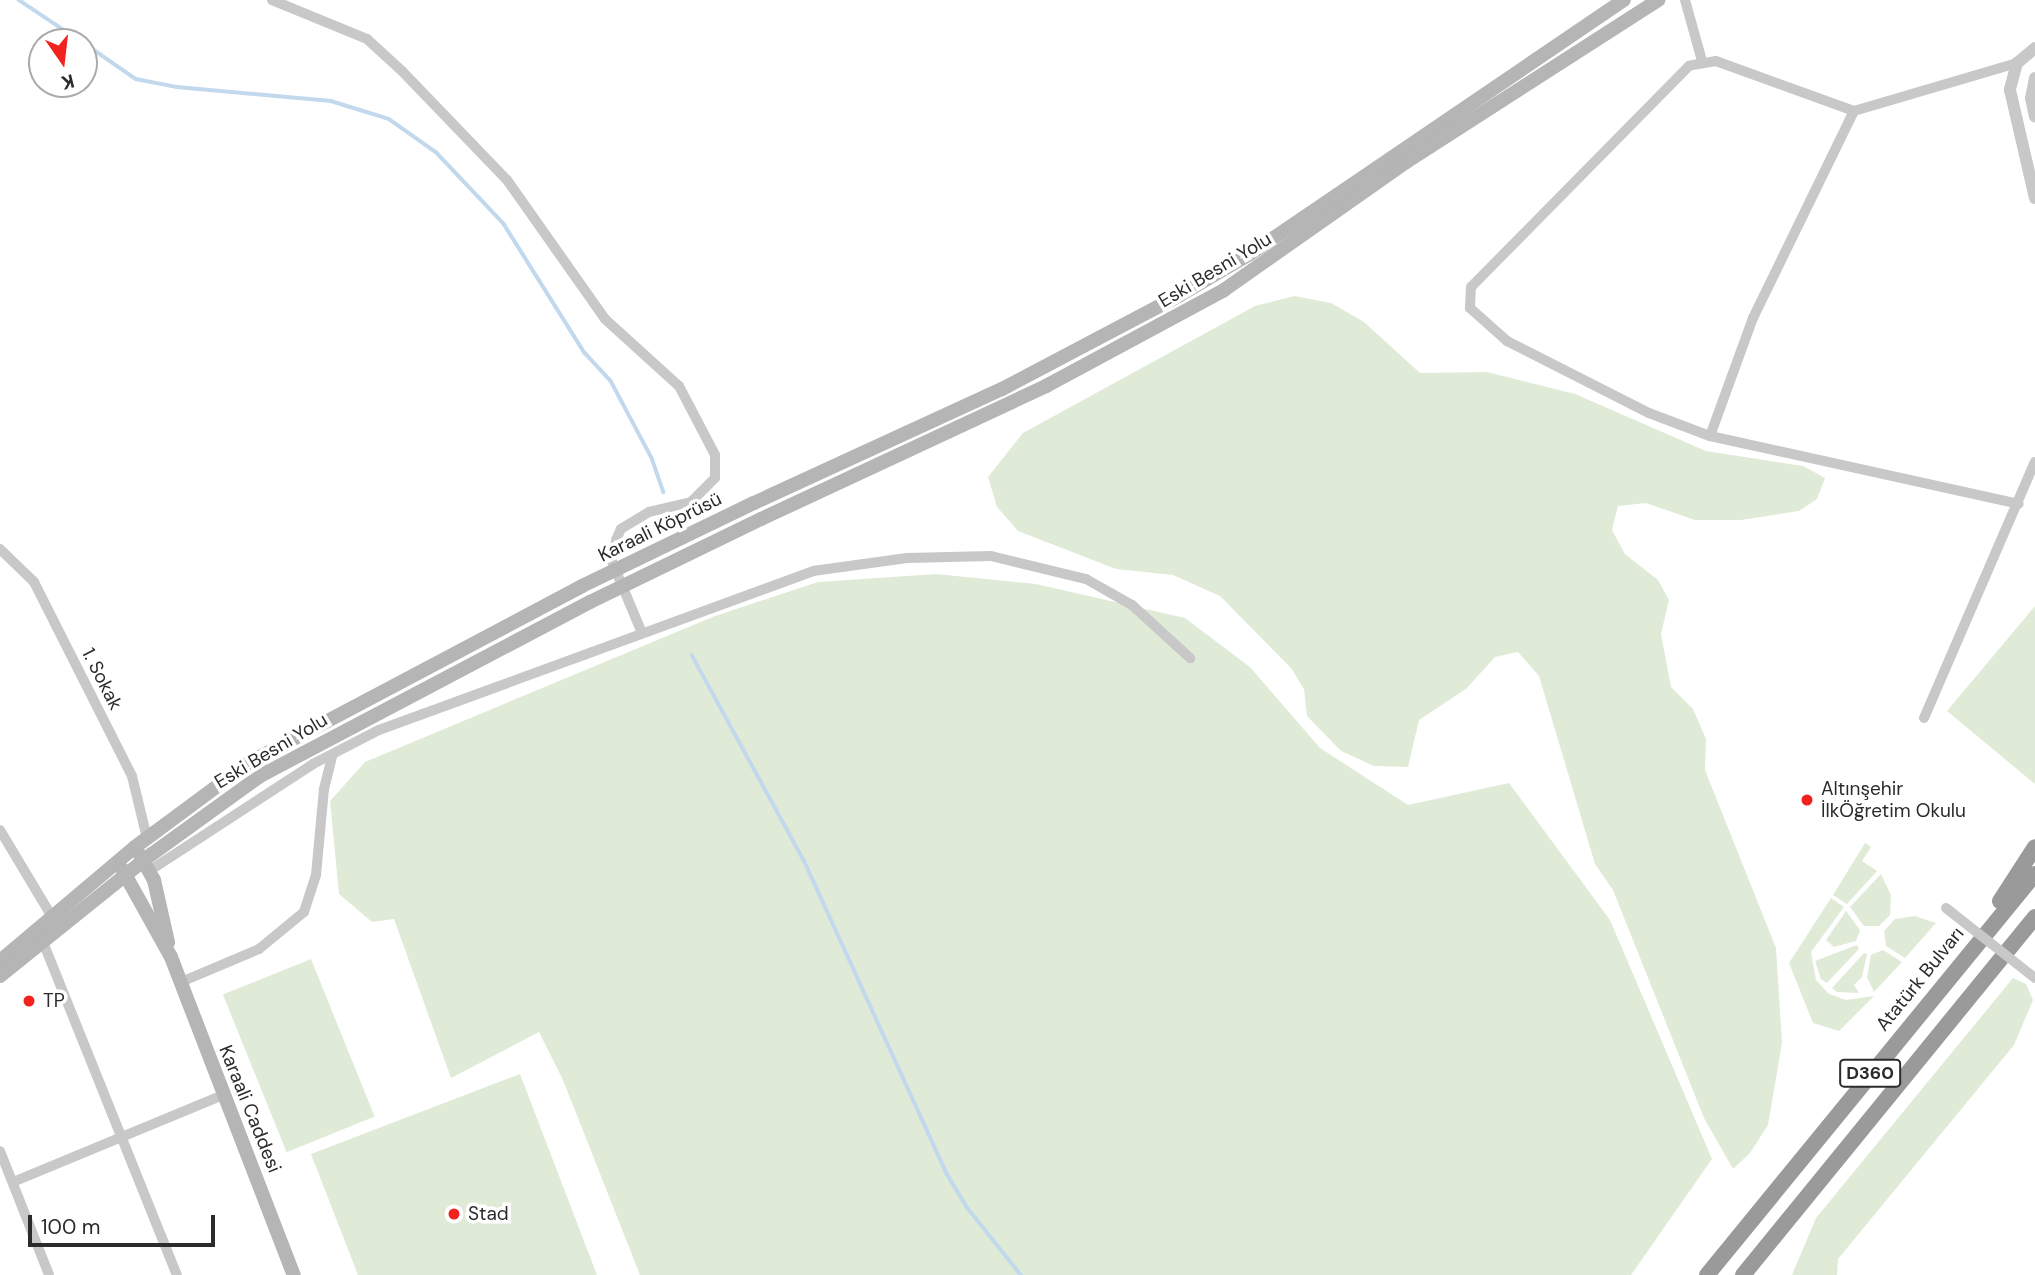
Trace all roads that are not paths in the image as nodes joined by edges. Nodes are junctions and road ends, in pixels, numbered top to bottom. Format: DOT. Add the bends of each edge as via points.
graph roads {
  1 [pos="272,0"];
  2 [pos="1624,0"];
  3 [pos="1658,0"];
  4 [pos="1685,0"];
  5 [pos="2035,48"];
  6 [pos="1702,61"];
  7 [pos="2017,63"];
  8 [pos="2035,78"];
  9 [pos="1854,111"];
  10 [pos="2035,117"];
  11 [pos="2035,198"];
  12 [pos="1710,436"];
  13 [pos="2035,462"];
  14 [pos="754,503"];
  15 [pos="2019,504"];
  16 [pos="761,519"];
  17 [pos="0,549"];
  18 [pos="582,586"];
  19 [pos="590,602"];
  20 [pos="642,633"];
  21 [pos="1190,658"];
  22 [pos="1924,718"];
  23 [pos="333,754"];
  24 [pos="0,830"];
  25 [pos="141,843"];
  26 [pos="2035,847"];
  27 [pos="117,862"];
  28 [pos="146,866"];
  29 [pos="2035,874"];
  30 [pos="127,875"];
  31 [pos="1946,908"];
  32 [pos="52,917"];
  33 [pos="2035,917"];
  34 [pos="2035,930"];
  35 [pos="43,942"];
  36 [pos="1967,953"];
  37 [pos="171,957"];
  38 [pos="0,961"];
  39 [pos="1992,973"];
  40 [pos="0,976"];
  41 [pos="2035,978"];
  42 [pos="181,982"];
  43 [pos="223,1095"];
  44 [pos="122,1137"];
  45 [pos="0,1151"];
  46 [pos="13,1182"];
  47 [pos="50,1275"];
  48 [pos="177,1275"];
  49 [pos="294,1275"];
  50 [pos="1707,1275"];
  51 [pos="1743,1275"];
  1 -- 20 [label="street" via="367,39 402,71 507,180 605,319 679,386 715,455 715,478 691,502 649,512 621,530 612,548 611,559"];
  2 -- 14 [label="main road, Eski Besni Yolu" via="1250,254 1192,288 990,395"];
  3 -- 16 [label="main road, Eski Besni Yolu" via="1406,162 1259,268 1212,296 1034,393"];
  4 -- 6 [label="street"];
  5 -- 7 [label="street"];
  6 -- 9 [label="street" via="1716,61"];
  6 -- 12 [label="street" via="1689,66 1670,85 1471,287 1468,297 1475,317 1507,341 1649,413"];
  7 -- 9 [label="street"];
  7 -- 11 [label="street" via="2010,90"];
  8 -- 10 [label="street" via="2031,98"];
  9 -- 12 [label="street" via="1753,318"];
  12 -- 15 [label="street"];
  13 -- 15 [label="street"];
  14 -- 18 [label="main road, Karaali Köprüsü, bridge"];
  15 -- 22 [label="street"];
  16 -- 19 [label="main road, Karaali Köprüsü, bridge"];
  17 -- 25 [label="street, 1. Sokak" via="34,582 132,776"];
  18 -- 25 [label="main road, Eski Besni Yolu" via="283,742"];
  19 -- 28 [label="main road, Eski Besni Yolu" via="283,761"];
  20 -- 21 [label="street" via="813,571 907,558 991,556 1086,579 1132,605"];
  20 -- 23 [label="street" via="379,730"];
  23 -- 28 [label="street"];
  23 -- 42 [label="street" via="324,789 316,875 304,912 260,949"];
  24 -- 32 [label="street"];
  25 -- 27 [label="main road, Eski Besni Yolu"];
  25 -- 28 [label="main road"];
  26 -- 36 [label="highway"];
  27 -- 30 [label="main road"];
  27 -- 32 [label="main road, Eski Besni Yolu"];
  28 -- 30 [label="main road, Eski Besni Yolu"];
  28 -- 37 [label="main road" via="161,901"];
  29 -- 36 [label="highway, Atatürk Bulvarı / D360"];
  30 -- 35 [label="main road, Eski Besni Yolu"];
  30 -- 37 [label="main road"];
  31 -- 41 [label="street, bridge"];
  32 -- 38 [label="main road, Eski Besni Yolu"];
  33 -- 39 [label="highway, D360"];
  34 -- 39 [label="highway"];
  35 -- 40 [label="main road, Eski Besni Yolu"];
  35 -- 44 [label="street"];
  36 -- 50 [label="highway, Atatürk Bulvarı / D360"];
  37 -- 42 [label="main road, Karaali Caddesi"];
  39 -- 51 [label="highway, D360"];
  42 -- 43 [label="main road, Karaali Caddesi"];
  43 -- 44 [label="street"];
  43 -- 49 [label="main road, Karaali Caddesi"];
  44 -- 46 [label="street"];
  44 -- 48 [label="street"];
  45 -- 46 [label="street"];
  46 -- 47 [label="street"];
}
